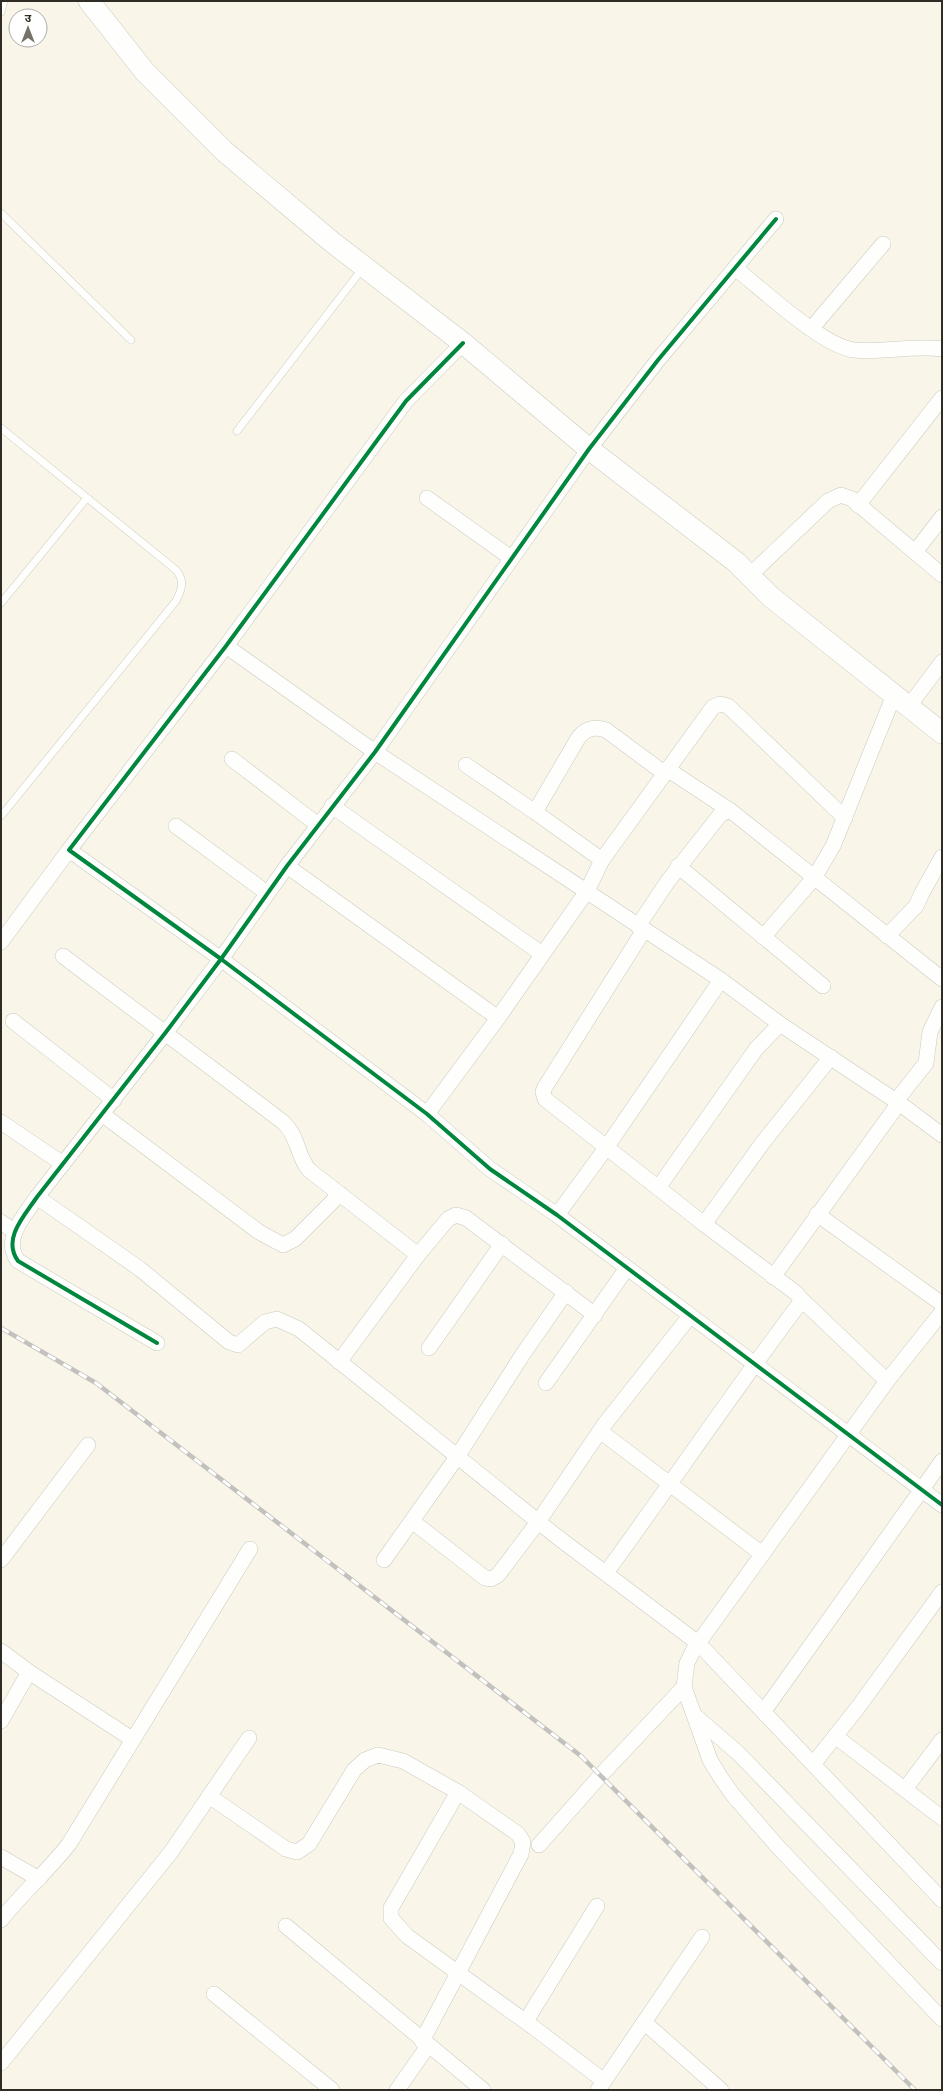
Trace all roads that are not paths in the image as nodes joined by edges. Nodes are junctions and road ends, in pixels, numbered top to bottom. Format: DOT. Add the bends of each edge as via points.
graph roads {
  1 [pos="4,1"];
  2 [pos="89,1"];
  3 [pos="1,12"];
  4 [pos="1,213"];
  5 [pos="776,219"];
  6 [pos="883,244"];
  7 [pos="364,267"];
  8 [pos="735,268"];
  9 [pos="811,329"];
  10 [pos="131,340"];
  11 [pos="463,343"];
  12 [pos="942,349"];
  13 [pos="942,398"];
  14 [pos="1,428"];
  15 [pos="237,430"];
  16 [pos="589,449"];
  17 [pos="87,498"];
  18 [pos="427,498"];
  19 [pos="858,505"];
  20 [pos="942,517"];
  21 [pos="915,552"];
  22 [pos="511,558"];
  23 [pos="942,575"];
  24 [pos="749,576"];
  25 [pos="1,603"];
  26 [pos="226,646"];
  27 [pos="942,662"];
  28 [pos="902,701"];
  29 [pos="942,734"];
  30 [pos="375,752"];
  31 [pos="232,759"];
  32 [pos="466,765"];
  33 [pos="665,771"];
  34 [pos="332,806"];
  35 [pos="730,811"];
  36 [pos="535,812"];
  37 [pos="1,816"];
  38 [pos="844,818"];
  39 [pos="318,825"];
  40 [pos="176,826"];
  41 [pos="69,850"];
  42 [pos="942,857"];
  43 [pos="602,860"];
  44 [pos="287,866"];
  45 [pos="678,866"];
  46 [pos="814,878"];
  47 [pos="587,891"];
  48 [pos="267,893"];
  49 [pos="641,928"];
  50 [pos="887,936"];
  51 [pos="764,937"];
  52 [pos="1,942"];
  53 [pos="542,954"];
  54 [pos="63,956"];
  55 [pos="221,959"];
  56 [pos="942,979"];
  57 [pos="721,980"];
  58 [pos="823,986"];
  59 [pos="942,1007"];
  60 [pos="498,1018"];
  61 [pos="13,1021"];
  62 [pos="780,1024"];
  63 [pos="166,1032"];
  64 [pos="831,1057"];
  65 [pos="114,1100"];
  66 [pos="897,1102"];
  67 [pos="102,1114"];
  68 [pos="427,1114"];
  69 [pos="1,1122"];
  70 [pos="942,1135"];
  71 [pos="606,1148"];
  72 [pos="63,1164"];
  73 [pos="658,1188"];
  74 [pos="340,1194"];
  75 [pos="37,1197"];
  76 [pos="817,1214"];
  77 [pos="557,1215"];
  78 [pos="1,1222"];
  79 [pos="704,1224"];
  80 [pos="15,1232"];
  81 [pos="502,1244"];
  82 [pos="418,1255"];
  83 [pos="627,1268"];
  84 [pos="773,1276"];
  85 [pos="566,1292"];
  86 [pos="801,1299"];
  87 [pos="942,1304"];
  88 [pos="942,1312"];
  89 [pos="595,1314"];
  90 [pos="690,1316"];
  91 [pos="157,1343"];
  92 [pos="429,1348"];
  93 [pos="339,1362"];
  94 [pos="754,1364"];
  95 [pos="887,1381"];
  96 [pos="546,1382"];
  97 [pos="600,1431"];
  98 [pos="849,1433"];
  99 [pos="88,1445"];
  100 [pos="457,1457"];
  101 [pos="942,1461"];
  102 [pos="670,1485"];
  103 [pos="922,1490"];
  104 [pos="942,1505"];
  105 [pos="412,1521"];
  106 [pos="538,1522"];
  107 [pos="250,1549"];
  108 [pos="762,1554"];
  109 [pos="1,1560"];
  110 [pos="384,1560"];
  111 [pos="606,1573"];
  112 [pos="942,1592"];
  113 [pos="698,1643"];
  114 [pos="1,1651"];
  115 [pos="29,1672"];
  116 [pos="684,1687"];
  117 [pos="764,1711"];
  118 [pos="692,1713"];
  119 [pos="1,1721"];
  120 [pos="835,1736"];
  121 [pos="249,1738"];
  122 [pos="132,1739"];
  123 [pos="942,1740"];
  124 [pos="814,1763"];
  125 [pos="905,1790"];
  126 [pos="458,1792"];
  127 [pos="209,1796"];
  128 [pos="942,1818"];
  129 [pos="539,1845"];
  130 [pos="1,1857"];
  131 [pos="39,1879"];
  132 [pos="942,1900"];
  133 [pos="597,1906"];
  134 [pos="1,1920"];
  135 [pos="286,1926"];
  136 [pos="702,1937"];
  137 [pos="942,1963"];
  138 [pos="459,1973"];
  139 [pos="214,1994"];
  140 [pos="942,2019"];
  141 [pos="526,2021"];
  142 [pos="644,2022"];
  143 [pos="425,2043"];
  144 [pos="1,2064"];
  145 [pos="601,2086"];
  146 [pos="332,2090"];
  147 [pos="397,2090"];
  148 [pos="483,2090"];
  149 [pos="721,2090"];
  1 -- 3 [label="lane"];
  2 -- 7 [label="street" via="145,72 224,151"];
  4 -- 10 [label="lane"];
  5 -- 8 [label="street"];
  6 -- 9 [label="street"];
  7 -- 11 [label="street"];
  7 -- 15 [label="lane"];
  8 -- 9 [label="street"];
  8 -- 16 [label="street" via="658,360"];
  9 -- 12 [label="street" via="833,344 854,350"];
  11 -- 16 [label="street"];
  11 -- 26 [label="street" via="406,401"];
  13 -- 19 [label="street"];
  14 -- 17 [label="lane"];
  16 -- 22 [label="street"];
  16 -- 24 [label="street" via="736,562"];
  17 -- 25 [label="lane"];
  17 -- 37 [label="lane" via="176,570 180,575 182,587 176,601"];
  18 -- 22 [label="street"];
  19 -- 21 [label="street"];
  19 -- 24 [label="street" via="847,496 834,497"];
  20 -- 21 [label="street"];
  21 -- 23 [label="street"];
  22 -- 30 [label="street"];
  24 -- 28 [label="street" via="770,597"];
  26 -- 30 [label="street"];
  26 -- 41 [label="street"];
  27 -- 28 [label="street"];
  28 -- 29 [label="street"];
  28 -- 38 [label="street"];
  30 -- 34 [label="street"];
  30 -- 47 [label="street"];
  31 -- 39 [label="street"];
  32 -- 36 [label="street"];
  33 -- 35 [label="street"];
  33 -- 36 [label="street" via="606,730 589,729 576,740"];
  33 -- 38 [label="street" via="713,707 725,704"];
  33 -- 43 [label="street"];
  34 -- 39 [label="street"];
  34 -- 53 [label="street"];
  35 -- 45 [label="street" via="720,815"];
  35 -- 46 [label="street" via="737,814"];
  36 -- 43 [label="street"];
  38 -- 46 [label="street"];
  39 -- 44 [label="street"];
  40 -- 48 [label="street"];
  41 -- 52 [label="street"];
  41 -- 55 [label="street"];
  42 -- 50 [label="street" via="916,906"];
  43 -- 47 [label="street"];
  44 -- 48 [label="street"];
  44 -- 60 [label="street"];
  45 -- 49 [label="street"];
  45 -- 51 [label="street"];
  46 -- 50 [label="street"];
  46 -- 51 [label="street"];
  47 -- 49 [label="street"];
  47 -- 53 [label="street"];
  48 -- 55 [label="street"];
  49 -- 57 [label="street"];
  49 -- 71 [label="street" via="543,1092 545,1099"];
  50 -- 56 [label="street"];
  51 -- 58 [label="street"];
  53 -- 60 [label="street"];
  54 -- 63 [label="street"];
  55 -- 63 [label="street"];
  55 -- 68 [label="street"];
  57 -- 62 [label="street"];
  57 -- 71 [label="street"];
  59 -- 66 [label="street" via="930,1032 926,1063"];
  60 -- 68 [label="street"];
  61 -- 65 [label="street"];
  62 -- 64 [label="street"];
  62 -- 73 [label="street" via="756,1049"];
  63 -- 65 [label="street"];
  63 -- 74 [label="street" via="284,1122 293,1132 304,1164"];
  64 -- 66 [label="street"];
  64 -- 79 [label="street" via="764,1141"];
  65 -- 67 [label="street"];
  66 -- 70 [label="street"];
  66 -- 76 [label="street"];
  67 -- 72 [label="street"];
  67 -- 74 [label="street" via="259,1232 283,1245 296,1239"];
  68 -- 77 [label="street" via="490,1169"];
  69 -- 72 [label="street"];
  71 -- 73 [label="street"];
  71 -- 77 [label="street"];
  72 -- 75 [label="street"];
  73 -- 79 [label="street"];
  74 -- 82 [label="street"];
  75 -- 80 [label="street"];
  75 -- 93 [label="street" via="140,1269 229,1342 238,1344 265,1322 277,1319 299,1329"];
  76 -- 84 [label="street"];
  76 -- 87 [label="street"];
  77 -- 83 [label="street"];
  78 -- 80 [label="street"];
  79 -- 84 [label="street"];
  80 -- 91 [label="street" via="12,1252 18,1261"];
  81 -- 82 [label="street" via="466,1218 456,1215 448,1219"];
  81 -- 85 [label="street"];
  81 -- 92 [label="street"];
  82 -- 93 [label="street"];
  83 -- 89 [label="street"];
  83 -- 90 [label="street"];
  84 -- 86 [label="street"];
  85 -- 89 [label="street"];
  85 -- 100 [label="street"];
  86 -- 94 [label="street"];
  86 -- 95 [label="street"];
  88 -- 95 [label="street"];
  89 -- 96 [label="street"];
  90 -- 94 [label="street"];
  90 -- 97 [label="street"];
  93 -- 100 [label="street"];
  94 -- 98 [label="street"];
  94 -- 102 [label="street"];
  95 -- 98 [label="street"];
  97 -- 102 [label="street"];
  97 -- 106 [label="street"];
  98 -- 103 [label="street"];
  98 -- 108 [label="street"];
  99 -- 109 [label="street"];
  100 -- 105 [label="street"];
  100 -- 106 [label="street"];
  101 -- 103 [label="street"];
  102 -- 108 [label="street"];
  102 -- 111 [label="street"];
  103 -- 104 [label="street"];
  103 -- 117 [label="street"];
  105 -- 106 [label="street" via="485,1578 491,1579 498,1575"];
  105 -- 110 [label="street"];
  106 -- 111 [label="street"];
  107 -- 122 [label="street"];
  108 -- 113 [label="street"];
  111 -- 113 [label="street"];
  112 -- 120 [label="street"];
  113 -- 116 [label="street" via="687,1663"];
  113 -- 117 [label="street"];
  114 -- 115 [label="street"];
  115 -- 119 [label="street"];
  115 -- 122 [label="street"];
  116 -- 118 [label="street"];
  116 -- 129 [label="street"];
  117 -- 124 [label="street"];
  118 -- 137 [label="street" via="738,1753"];
  118 -- 140 [label="street" via="710,1760 733,1795 779,1848"];
  120 -- 124 [label="street"];
  120 -- 125 [label="street"];
  121 -- 127 [label="street"];
  122 -- 131 [label="street" via="69,1844"];
  123 -- 125 [label="street"];
  124 -- 132 [label="street"];
  125 -- 128 [label="street"];
  126 -- 127 [label="street" via="403,1761 378,1755 365,1760 354,1770 309,1844 297,1852 286,1849"];
  126 -- 138 [label="street" via="518,1834 523,1842 521,1854"];
  126 -- 138 [label="street" via="391,1908 391,1918 398,1928"];
  127 -- 144 [label="street" via="171,1852"];
  130 -- 131 [label="street"];
  131 -- 134 [label="street" via="25,1891"];
  133 -- 141 [label="street"];
  135 -- 143 [label="street"];
  136 -- 142 [label="street"];
  138 -- 141 [label="street"];
  138 -- 143 [label="street"];
  139 -- 146 [label="street"];
  141 -- 145 [label="street"];
  142 -- 145 [label="street"];
  142 -- 149 [label="street"];
  143 -- 147 [label="street"];
  143 -- 148 [label="street"];
}
